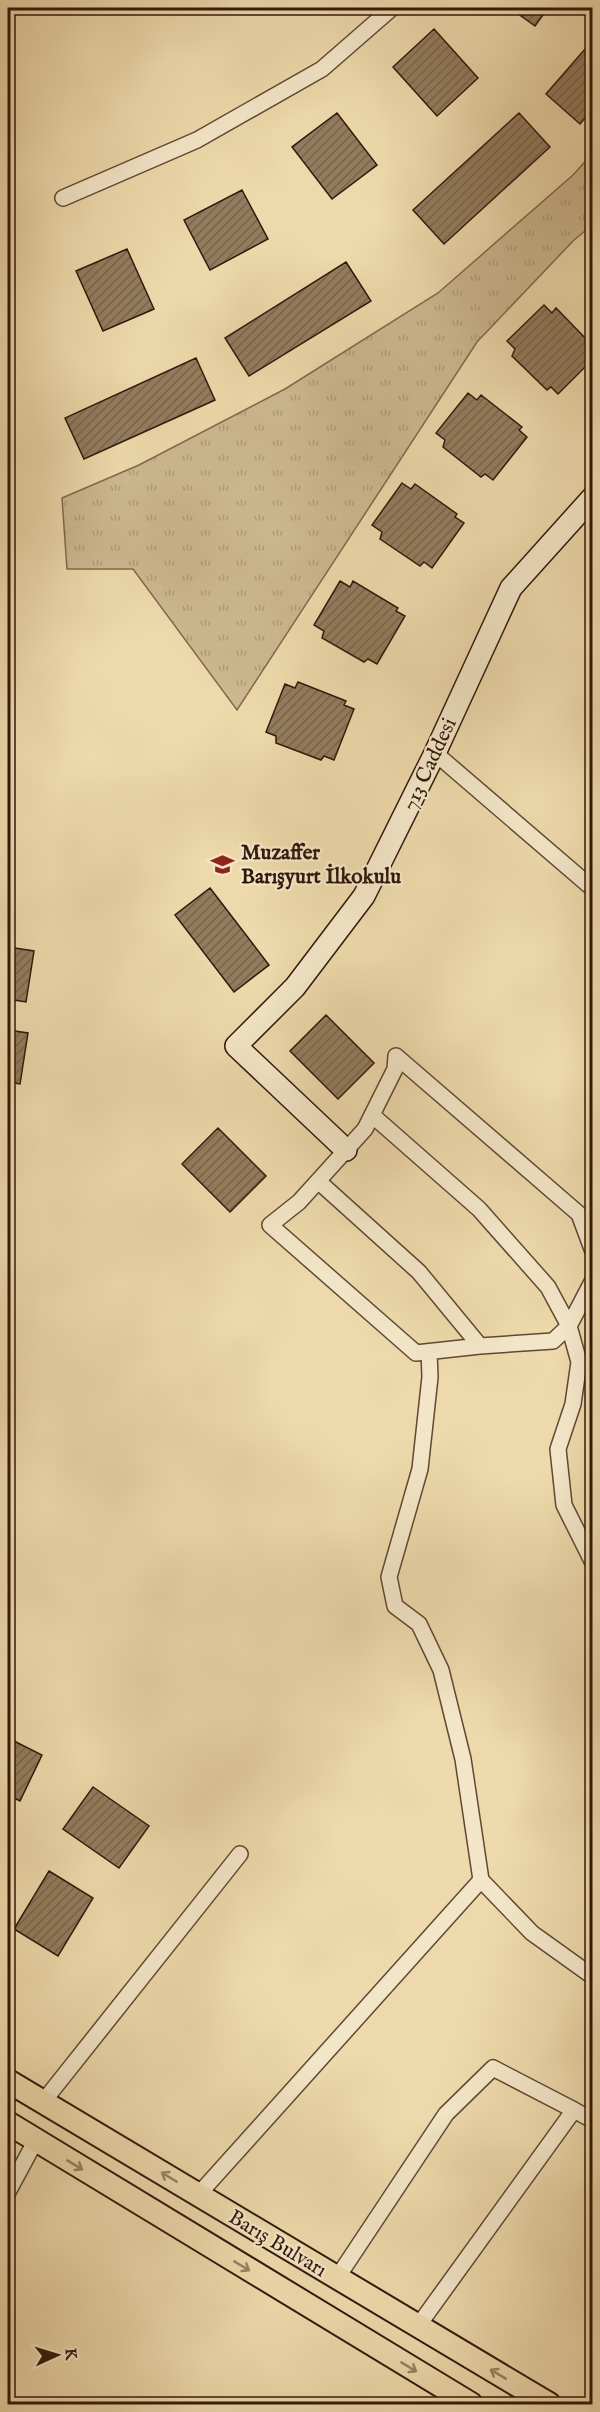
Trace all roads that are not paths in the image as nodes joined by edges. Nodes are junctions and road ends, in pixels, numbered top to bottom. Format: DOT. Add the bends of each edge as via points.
graph roads {
  1 [pos="392,8"];
  2 [pos="63,198"];
  3 [pos="592,498"];
  4 [pos="435,753"];
  5 [pos="592,888"];
  6 [pos="372,1114"];
  7 [pos="346,1150"];
  8 [pos="318,1181"];
  9 [pos="592,1249"];
  10 [pos="592,1282"];
  11 [pos="569,1326"];
  12 [pos="480,1346"];
  13 [pos="429,1352"];
  14 [pos="592,1561"];
  15 [pos="240,1854"];
  16 [pos="481,1881"];
  17 [pos="592,1976"];
  18 [pos="8,2081"];
  19 [pos="43,2102"];
  20 [pos="574,2110"];
  21 [pos="592,2120"];
  22 [pos="8,2123"];
  23 [pos="36,2140"];
  24 [pos="8,2192"];
  25 [pos="198,2195"];
  26 [pos="337,2278"];
  27 [pos="418,2326"];
  28 [pos="471,2404"];
  29 [pos="549,2404"];
  1 -- 2 [label="street" via="322,69 197,140"];
  3 -- 4 [label="street, 713 Caddesi" via="511,588"];
  4 -- 5 [label="street"];
  4 -- 7 [label="street, 713 Caddesi" via="364,896 295,987 236,1046"];
  6 -- 7 [label="street" via="365,1129"];
  6 -- 9 [label="street" via="395,1069 396,1056 579,1214"];
  6 -- 11 [label="street" via="479,1209 548,1287"];
  7 -- 8 [label="street"];
  8 -- 12 [label="street" via="419,1272"];
  8 -- 13 [label="street" via="270,1225 416,1353"];
  10 -- 11 [label="street"];
  11 -- 12 [label="street" via="553,1341"];
  11 -- 14 [label="street" via="579,1362 573,1404 558,1449 564,1504"];
  12 -- 13 [label="street"];
  13 -- 16 [label="street" via="420,1469 389,1577 395,1606 419,1624 441,1670 463,1759"];
  15 -- 19 [label="street"];
  16 -- 17 [label="street" via="532,1933"];
  16 -- 25 [label="street"];
  18 -- 19 [label="main road, Barış Bulvarı"];
  25 -- 19 [label="main road, Barış Bulvarı, one-way"];
  20 -- 21 [label="street"];
  20 -- 26 [label="street" via="493,2068 446,2114"];
  20 -- 27 [label="street"];
  22 -- 23 [label="main road, Barış Bulvarı"];
  23 -- 24 [label="street"];
  23 -- 28 [label="main road, Barış Bulvarı, one-way"];
  25 -- 26 [label="main road, Barış Bulvarı"];
  26 -- 27 [label="main road, Barış Bulvarı"];
  29 -- 27 [label="main road, Barış Bulvarı, one-way"];
}
